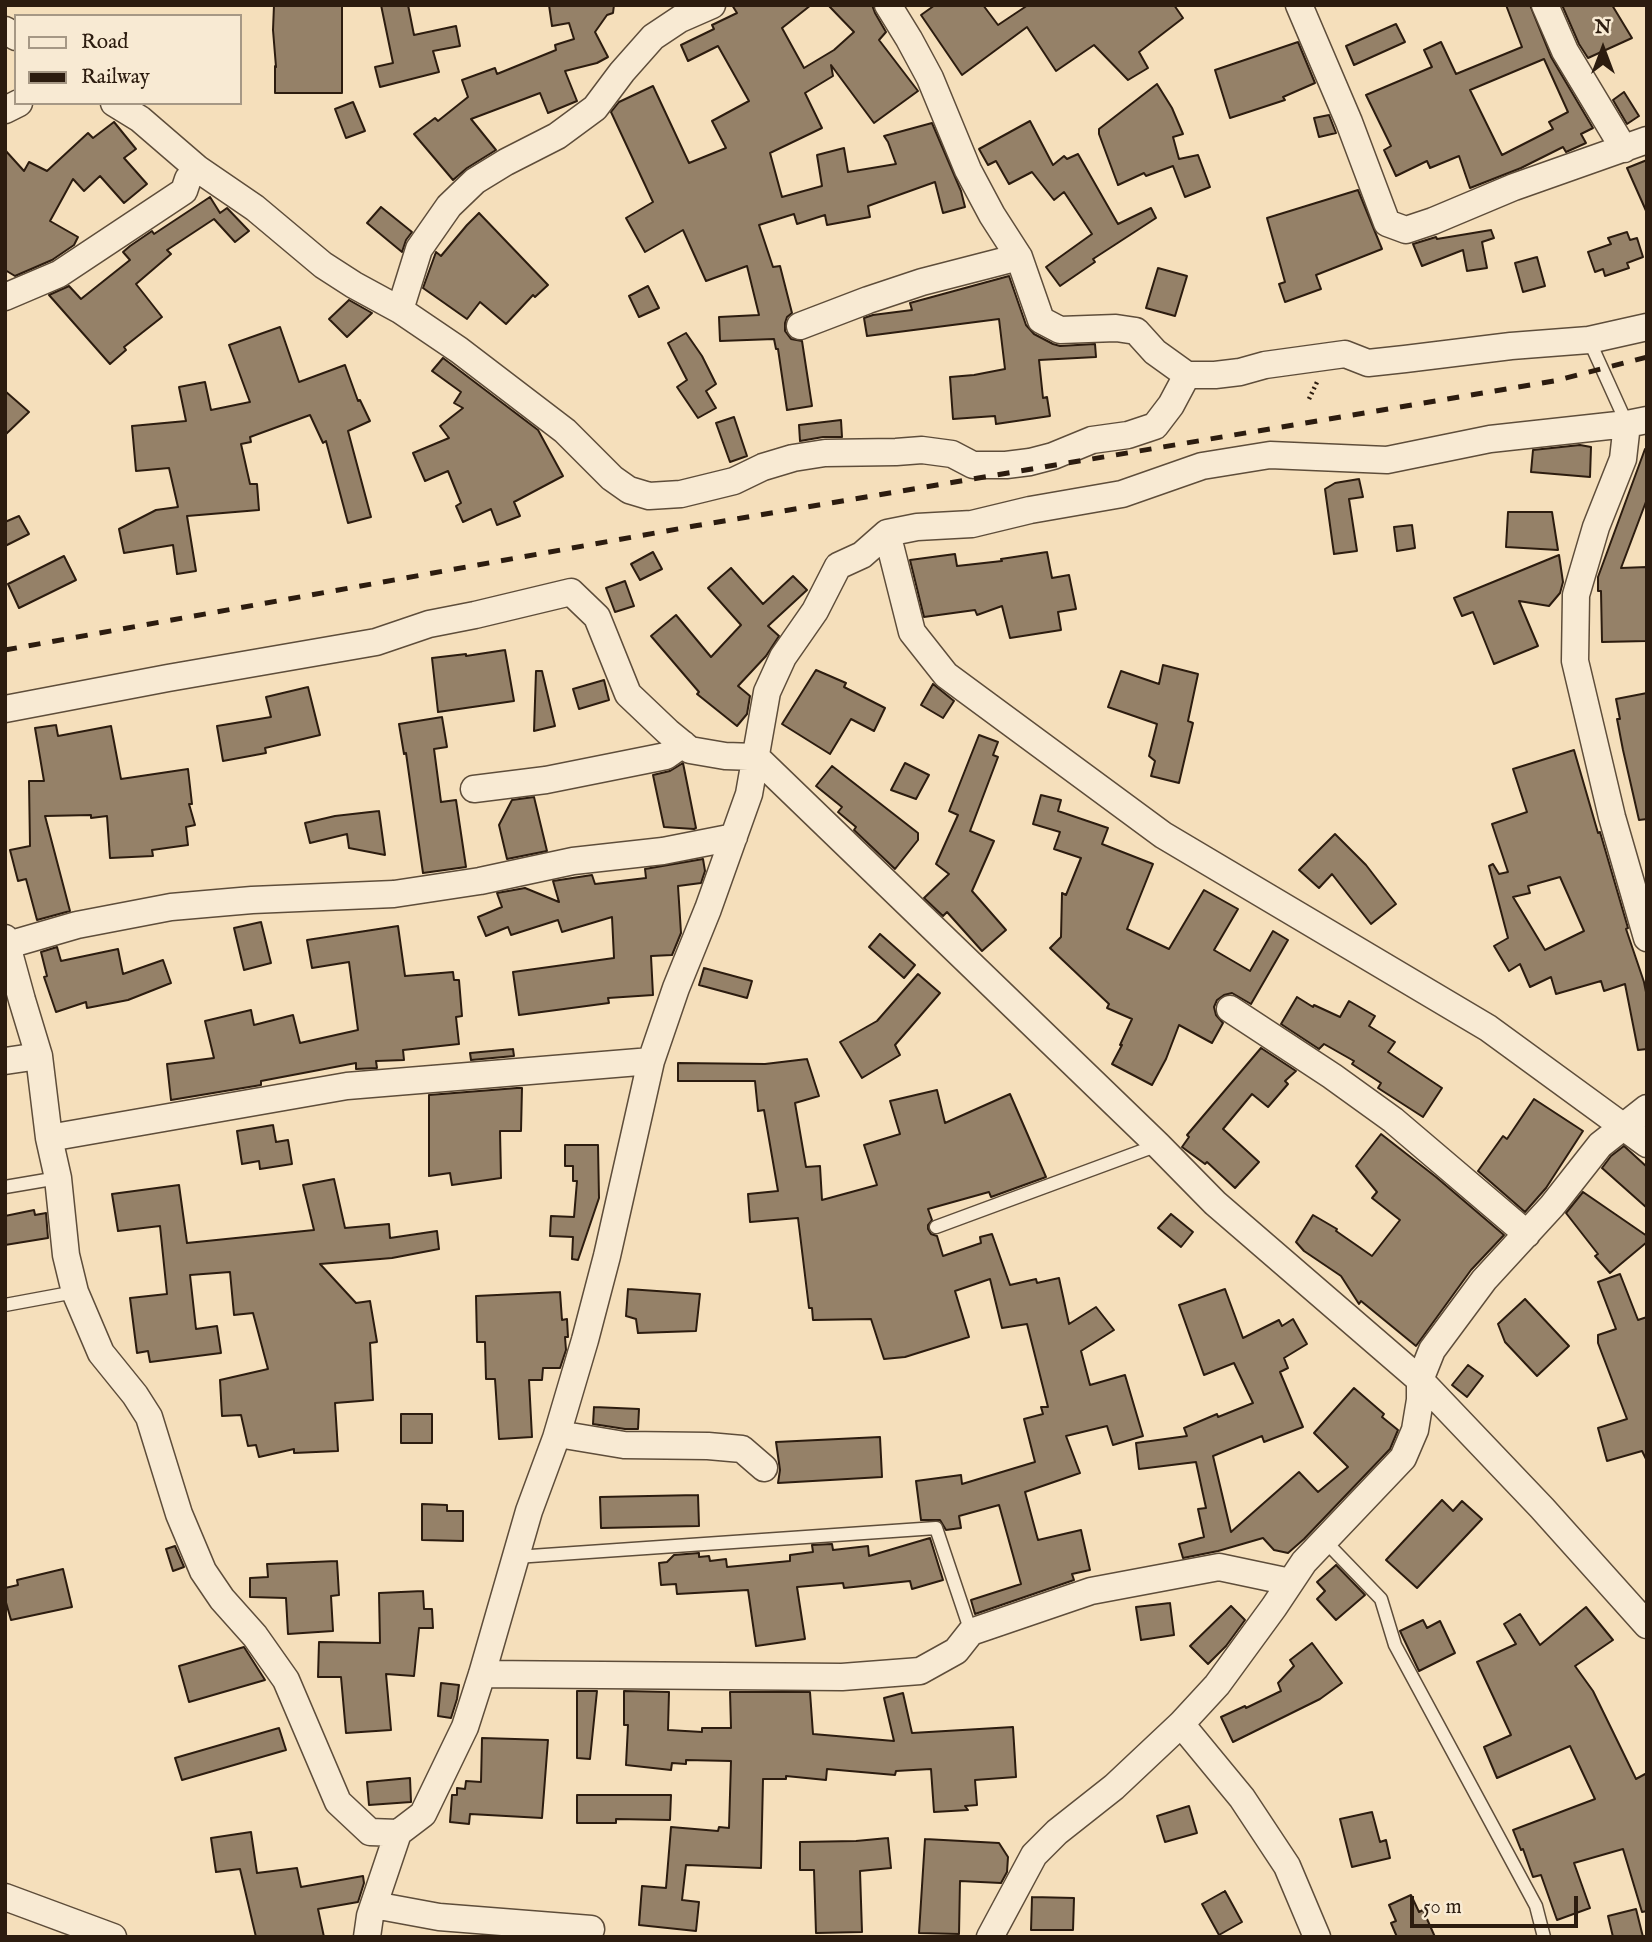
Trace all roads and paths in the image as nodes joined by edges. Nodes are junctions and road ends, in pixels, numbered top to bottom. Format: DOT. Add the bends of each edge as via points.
graph roads {
  1 [pos="712,5"];
  2 [pos="888,5"];
  3 [pos="1299,5"];
  4 [pos="1545,5"];
  5 [pos="117,105"];
  6 [pos="1636,144"];
  7 [pos="198,169"];
  8 [pos="1018,257"];
  9 [pos="5,296"];
  10 [pos="400,310"];
  11 [pos="800,326"];
  12 [pos="1647,327"];
  13 [pos="1588,340"];
  14 [pos="1187,375"];
  15 [pos="1637,422"];
  16 [pos="887,533"];
  17 [pos="5,709"];
  18 [pos="683,744"];
  19 [pos="756,757"];
  20 [pos="474,789"];
  21 [pos="734,837"];
  22 [pos="1639,886"];
  23 [pos="1647,938"];
  24 [pos="6,942"];
  25 [pos="1230,1009"];
  26 [pos="39,1056"];
  27 [pos="5,1061"];
  28 [pos="651,1061"];
  29 [pos="1647,1108"];
  30 [pos="1623,1127"];
  31 [pos="49,1138"];
  32 [pos="1647,1144"];
  33 [pos="1158,1145"];
  34 [pos="58,1178"];
  35 [pos="5,1187"];
  36 [pos="936,1227"];
  37 [pos="1527,1234"];
  38 [pos="75,1292"];
  39 [pos="5,1305"];
  40 [pos="1420,1381"];
  41 [pos="558,1434"];
  42 [pos="764,1468"];
  43 [pos="1324,1540"];
  44 [pos="516,1557"];
  45 [pos="1290,1582"];
  46 [pos="1647,1625"];
  47 [pos="971,1632"];
  48 [pos="482,1674"];
  49 [pos="1181,1724"];
  50 [pos="398,1833"];
  51 [pos="5,1896"];
  52 [pos="374,1905"];
  53 [pos="591,1929"];
  54 [pos="113,1937"];
  55 [pos="367,1937"];
  56 [pos="990,1937"];
  57 [pos="1317,1937"];
  58 [pos="1544,1937"];
  1 -- 10 [label="street" via="653,37 595,107 557,136 475,181 449,206 419,249"];
  2 -- 8 [label="street" via="930,78 968,170"];
  3 -- 6 [label="street" via="1387,223 1406,230"];
  4 -- 6 [label="street" via="1565,51"];
  5 -- 7 [label="street" via="141,119"];
  7 -- 9 [label="street" via="184,191 59,274"];
  7 -- 10 [label="street" via="255,208 323,265"];
  8 -- 11 [label="street" via="922,282"];
  8 -- 14 [label="street" via="1041,320 1060,330 1136,331"];
  10 -- 14 [label="street" via="565,431 612,478 649,496 681,494 734,481 793,458 825,453 922,450 952,454 972,464 1030,461 1092,440 1155,426"];
  12 -- 13 [label="street"];
  13 -- 14 [label="street" via="1368,363 1345,354 1240,372"];
  13 -- 15 [label="lane"];
  15 -- 16 [label="street" via="1490,439 1387,460 1270,455 1202,466 1122,494 972,524"];
  15 -- 22 [label="street" via="1596,527 1576,595 1576,661 1612,817"];
  16 -- 19 [label="street" via="862,555 838,566 815,611 783,657 767,692"];
  16 -- 30 [label="street" via="912,632 946,675 1163,835 1488,1028"];
  17 -- 18 [label="street" via="376,642 429,624 571,592 597,617 628,694"];
  18 -- 19 [label="street" via="690,750"];
  18 -- 20 [label="street" via="666,756"];
  19 -- 21 [label="street"];
  19 -- 33 [label="street"];
  21 -- 24 [label="street" via="394,894 171,907"];
  21 -- 28 [label="street"];
  22 -- 23 [label="street"];
  24 -- 26 [label="street"];
  25 -- 37 [label="street" via="1393,1120"];
  26 -- 27 [label="street"];
  26 -- 31 [label="street"];
  28 -- 31 [label="street" via="347,1086"];
  28 -- 41 [label="street" via="607,1256"];
  29 -- 30 [label="street"];
  30 -- 32 [label="street"];
  30 -- 37 [label="street" via="1600,1145"];
  31 -- 34 [label="street"];
  33 -- 36 [label="lane"];
  33 -- 40 [label="street" via="1215,1203"];
  34 -- 35 [label="lane"];
  34 -- 38 [label="street"];
  37 -- 40 [label="street" via="1484,1280 1432,1350"];
  38 -- 39 [label="lane"];
  38 -- 50 [label="street" via="101,1353 149,1417 202,1571 286,1680 338,1802 370,1832"];
  40 -- 43 [label="street" via="1415,1430 1403,1458"];
  40 -- 46 [label="street"];
  41 -- 42 [label="street" via="624,1445 741,1449"];
  41 -- 44 [label="street"];
  43 -- 45 [label="street"];
  43 -- 58 [label="lane" via="1381,1599 1395,1645 1536,1906"];
  44 -- 47 [label="lane" via="936,1528"];
  44 -- 48 [label="street"];
  45 -- 47 [label="street" via="1219,1567 1091,1591"];
  45 -- 49 [label="street" via="1217,1685"];
  47 -- 48 [label="street" via="956,1651 920,1671 842,1677"];
  48 -- 50 [label="street" via="464,1727 423,1814"];
  49 -- 56 [label="street" via="1034,1854"];
  49 -- 57 [label="street" via="1242,1798 1287,1866"];
  50 -- 52 [label="street"];
  51 -- 54 [label="street"];
  52 -- 53 [label="street" via="439,1917"];
  52 -- 55 [label="street"];
}
